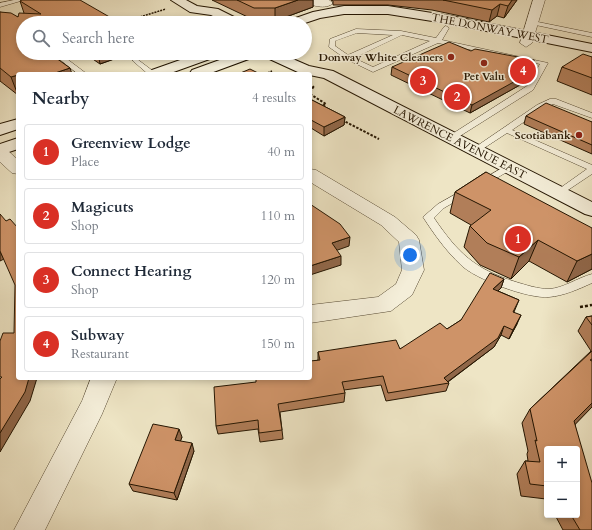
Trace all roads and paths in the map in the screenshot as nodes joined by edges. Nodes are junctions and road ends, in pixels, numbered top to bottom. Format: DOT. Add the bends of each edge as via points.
graph roads {
  1 [pos="22,0"];
  2 [pos="177,0"];
  3 [pos="309,0"];
  4 [pos="539,0"];
  5 [pos="327,3"];
  6 [pos="0,5"];
  7 [pos="166,9"];
  8 [pos="194,9"];
  9 [pos="143,16"];
  10 [pos="195,16"];
  11 [pos="222,16"];
  12 [pos="312,17"];
  13 [pos="449,24"];
  14 [pos="312,30"];
  15 [pos="401,33"];
  16 [pos="529,34"];
  17 [pos="592,35"];
  18 [pos="438,40"];
  19 [pos="592,48"];
  20 [pos="592,56"];
  21 [pos="348,58"];
  22 [pos="312,59"];
  23 [pos="64,60"];
  24 [pos="134,60"];
  25 [pos="193,60"];
  26 [pos="233,60"];
  27 [pos="283,60"];
  28 [pos="80,72"];
  29 [pos="151,72"];
  30 [pos="160,72"];
  31 [pos="201,72"];
  32 [pos="328,74"];
  33 [pos="314,86"];
  34 [pos="312,90"];
  35 [pos="312,95"];
  36 [pos="326,111"];
  37 [pos="592,116"];
  38 [pos="339,118"];
  39 [pos="16,125"];
  40 [pos="0,130"];
  41 [pos="506,130"];
  42 [pos="452,138"];
  43 [pos="379,139"];
  44 [pos="16,144"];
  45 [pos="0,150"];
  46 [pos="475,150"];
  47 [pos="0,153"];
  48 [pos="16,166"];
  49 [pos="509,167"];
  50 [pos="592,169"];
  51 [pos="312,175"];
  52 [pos="559,193"];
  53 [pos="592,210"];
  54 [pos="592,278"];
  55 [pos="592,305"];
  56 [pos="580,307"];
  57 [pos="312,314"];
  58 [pos="103,380"];
  59 [pos="29,530"];
  1 -- 6 [label="lane"];
  2 -- 8 [label="street"];
  3 -- 5 [label="street"];
  4 -- 16 [label="street"];
  7 -- 9 [label="path"];
  8 -- 10 [label="street"];
  8 -- 11 [label="street"];
  12 -- 13 [label="street, THE DONWAY WEST" via="354,10 388,10"];
  13 -- 14 [label="street, THE DONWAY WEST" via="358,18"];
  13 -- 16 [label="street, THE DONWAY WEST"];
  13 -- 18 [label="lane"];
  15 -- 18 [label="lane"];
  15 -- 21 [label="lane"];
  15 -- 21 [label="lane" via="356,31 332,40 332,47"];
  16 -- 17 [label="lane"];
  16 -- 19 [label="street, THE DONWAY WEST"];
  16 -- 20 [label="street, THE DONWAY WEST"];
  18 -- 21 [label="lane" via="373,70"];
  18 -- 42 [label="lane" via="544,63 530,88"];
  22 -- 32 [label="street, LAWRENCE AVENUE EAST" via="320,63"];
  23 -- 28 [label="lane"];
  24 -- 29 [label="lane"];
  25 -- 30 [label="street"];
  26 -- 31 [label="street"];
  27 -- 32 [label="street, LAWRENCE AVENUE EAST" via="305,70"];
  32 -- 42 [label="street, LAWRENCE AVENUE EAST"];
  33 -- 34 [label="path"];
  35 -- 36 [label="path" via="326,104 319,107"];
  37 -- 41 [label="lane" via="554,100"];
  38 -- 43 [label="path"];
  39 -- 40 [label="street"];
  41 -- 46 [label="lane"];
  41 -- 50 [label="lane"];
  42 -- 46 [label="street, LAWRENCE AVENUE EAST"];
  44 -- 45 [label="street"];
  46 -- 49 [label="street, LAWRENCE AVENUE EAST"];
  47 -- 48 [label="street"];
  49 -- 52 [label="street, LAWRENCE AVENUE EAST"];
  49 -- 54 [label="lane" via="441,206 428,217 438,233 469,267 506,283 547,293 574,287"];
  50 -- 52 [label="lane"];
  51 -- 57 [label="street" via="388,222 409,240 413,270 404,289 382,305"];
  52 -- 53 [label="street, LAWRENCE AVENUE EAST"];
  55 -- 56 [label="path"];
  58 -- 59 [label="street" via="93,406"];
}
